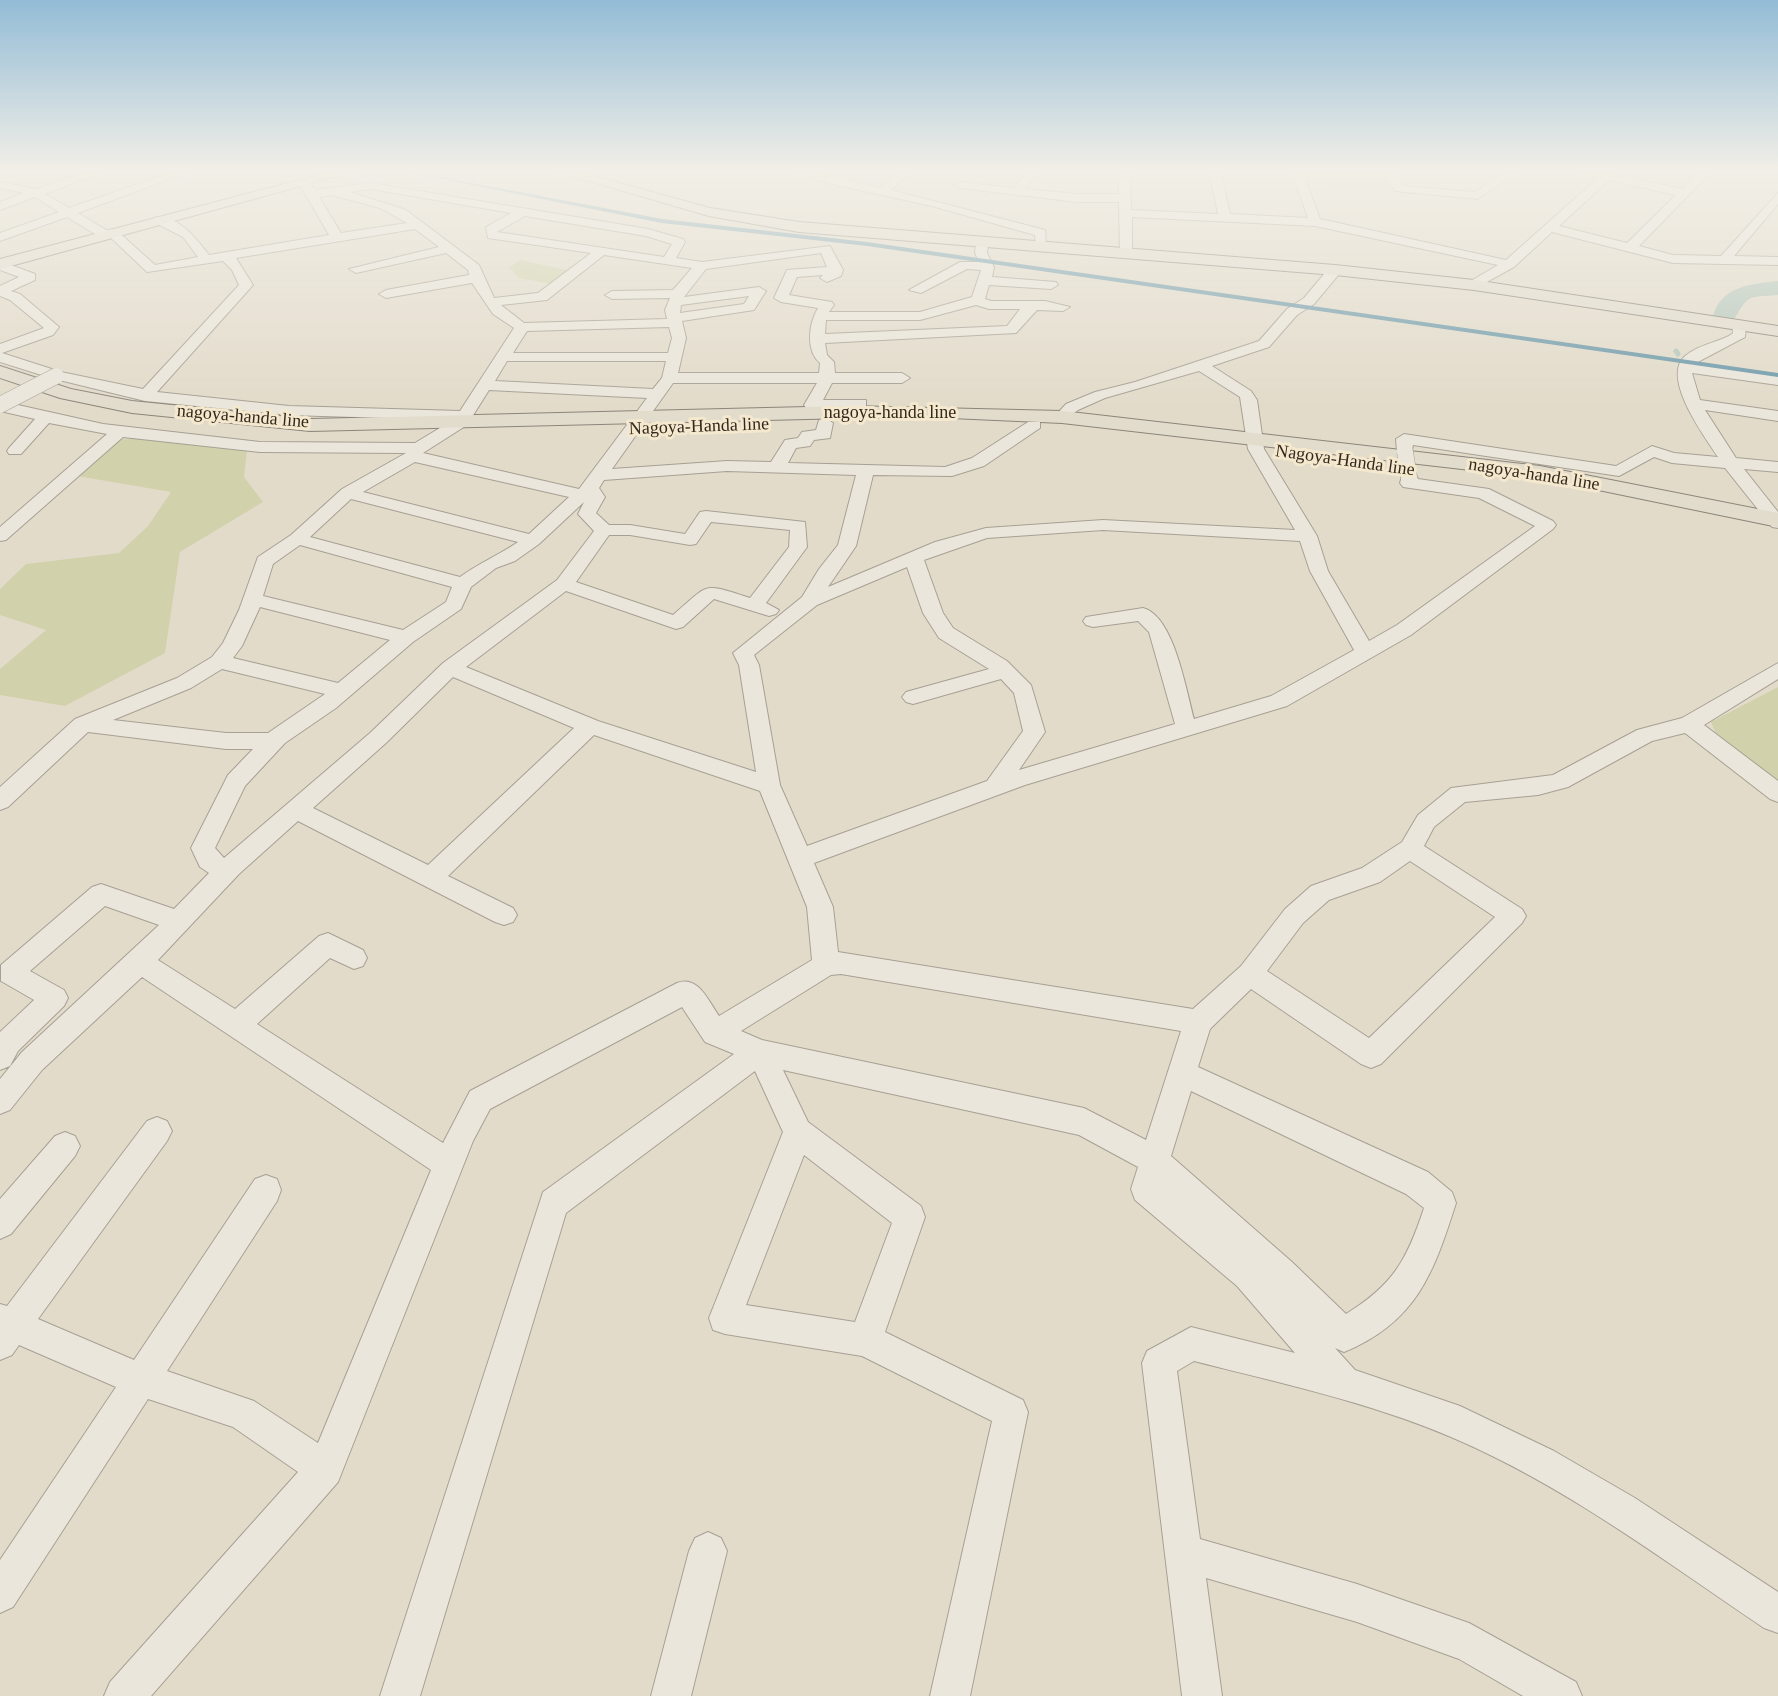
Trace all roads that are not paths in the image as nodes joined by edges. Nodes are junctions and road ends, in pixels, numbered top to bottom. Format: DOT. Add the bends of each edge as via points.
graph roads {
  1 [pos="54,249"];
  2 [pos="128,249"];
  3 [pos="198,249"];
  4 [pos="270,249"];
  5 [pos="447,249"];
  6 [pos="576,249"];
  7 [pos="675,249"];
  8 [pos="825,249"];
  9 [pos="826,249"];
  10 [pos="981,249"];
  11 [pos="1066,249"];
  12 [pos="1126,249"];
  13 [pos="1440,249"];
  14 [pos="1525,249"];
  15 [pos="1639,249"];
  16 [pos="1733,249"];
  17 [pos="599,253"];
  18 [pos="1126,254"];
  19 [pos="227,257"];
  20 [pos="1725,259"];
  21 [pos="207,261"];
  22 [pos="1778,261"];
  23 [pos="667,263"];
  24 [pos="1509,264"];
  25 [pos="0,265"];
  26 [pos="702,266"];
  27 [pos="356,269"];
  28 [pos="836,270"];
  29 [pos="1335,270"];
  30 [pos="986,274"];
  31 [pos="475,278"];
  32 [pos="1474,285"];
  33 [pos="811,288"];
  34 [pos="916,290"];
  35 [pos="0,292"];
  36 [pos="386,294"];
  37 [pos="612,295"];
  38 [pos="676,298"];
  39 [pos="976,300"];
  40 [pos="493,302"];
  41 [pos="1038,304"];
  42 [pos="1063,307"];
  43 [pos="822,316"];
  44 [pos="674,320"];
  45 [pos="1739,325"];
  46 [pos="522,327"];
  47 [pos="1778,331"];
  48 [pos="818,339"];
  49 [pos="0,349"];
  50 [pos="0,357"];
  51 [pos="505,357"];
  52 [pos="674,357"];
  53 [pos="1201,366"];
  54 [pos="1685,367"];
  55 [pos="0,372"];
  56 [pos="56,376"];
  57 [pos="669,378"];
  58 [pos="827,378"];
  59 [pos="902,378"];
  60 [pos="1778,380"];
  61 [pos="483,385"];
  62 [pos="0,388"];
  63 [pos="657,394"];
  64 [pos="145,396"];
  65 [pos="1694,404"];
  66 [pos="0,405"];
  67 [pos="860,412"];
  68 [pos="1778,416"];
  69 [pos="1062,417"];
  70 [pos="464,419"];
  71 [pos="45,420"];
  72 [pos="0,423"];
  73 [pos="634,423"];
  74 [pos="825,423"];
  75 [pos="1034,425"];
  76 [pos="118,433"];
  77 [pos="441,437"];
  78 [pos="1254,443"];
  79 [pos="15,451"];
  80 [pos="416,452"];
  81 [pos="1731,461"];
  82 [pos="1778,467"];
  83 [pos="776,468"];
  84 [pos="866,469"];
  85 [pos="591,486"];
  86 [pos="348,493"];
  87 [pos="0,508"];
  88 [pos="31,508"];
  89 [pos="1777,524"];
  90 [pos="604,530"];
  91 [pos="0,536"];
  92 [pos="1308,536"];
  93 [pos="297,539"];
  94 [pos="533,540"];
  95 [pos="914,559"];
  96 [pos="463,584"];
  97 [pos="564,584"];
  98 [pos="253,599"];
  99 [pos="810,601"];
  100 [pos="754,606"];
  101 [pos="790,617"];
  102 [pos="1093,621"];
  103 [pos="406,637"];
  104 [pos="1365,652"];
  105 [pos="219,662"];
  106 [pos="450,668"];
  107 [pos="1778,670"];
  108 [pos="1005,671"];
  109 [pos="342,691"];
  110 [pos="913,697"];
  111 [pos="83,724"];
  112 [pos="1689,724"];
  113 [pos="590,726"];
  114 [pos="1187,730"];
  115 [pos="277,738"];
  116 [pos="769,785"];
  117 [pos="994,788"];
  118 [pos="1778,793"];
  119 [pos="0,801"];
  120 [pos="296,810"];
  121 [pos="1410,849"];
  122 [pos="801,858"];
  123 [pos="225,872"];
  124 [pos="430,878"];
  125 [pos="504,915"];
  126 [pos="178,921"];
  127 [pos="354,958"];
  128 [pos="140,962"];
  129 [pos="826,965"];
  130 [pos="1250,974"];
  131 [pos="1198,1022"];
  132 [pos="237,1025"];
  133 [pos="715,1033"];
  134 [pos="760,1052"];
  135 [pos="0,1057"];
  136 [pos="1182,1073"];
  137 [pos="0,1101"];
  138 [pos="157,1131"];
  139 [pos="798,1132"];
  140 [pos="65,1146"];
  141 [pos="1155,1161"];
  142 [pos="449,1164"];
  143 [pos="266,1190"];
  144 [pos="0,1223"];
  145 [pos="5,1329"];
  146 [pos="865,1340"];
  147 [pos="139,1379"];
  148 [pos="1344,1383"];
  149 [pos="325,1469"];
  150 [pos="708,1551"];
  151 [pos="1184,1553"];
  152 [pos="0,1594"];
  153 [pos="1778,1614"];
  154 [pos="124,1696"];
  155 [pos="400,1696"];
  156 [pos="671,1696"];
  157 [pos="950,1696"];
  158 [pos="1202,1696"];
  159 [pos="1562,1696"];
  1 -- 25 [label="main road"];
  2 -- 21 [label="street" via="152,269"];
  3 -- 21 [label="street"];
  4 -- 19 [label="street"];
  5 -- 27 [label="street"];
  5 -- 31 [label="street" via="474,268"];
  6 -- 17 [label="street"];
  7 -- 23 [label="street"];
  8 -- 26 [label="street"];
  9 -- 28 [label="street"];
  10 -- 30 [label="street"];
  11 -- 18 [label="main road"];
  12 -- 18 [label="street"];
  13 -- 24 [label="street"];
  14 -- 24 [label="street"];
  15 -- 20 [label="street" via="1673,259"];
  16 -- 20 [label="street"];
  17 -- 23 [label="street"];
  17 -- 40 [label="street" via="542,297"];
  18 -- 29 [label="main road"];
  19 -- 21 [label="street"];
  19 -- 64 [label="street" via="246,285"];
  20 -- 22 [label="street"];
  23 -- 26 [label="street"];
  24 -- 32 [label="street"];
  25 -- 35 [label="street" via="30,277"];
  26 -- 38 [label="street"];
  28 -- 33 [label="street"];
  28 -- 43 [label="street" via="792,273 781,298 827,305"];
  29 -- 32 [label="main road"];
  29 -- 53 [label="street" via="1269,340"];
  30 -- 34 [label="street" via="965,265"];
  30 -- 39 [label="street"];
  30 -- 41 [label="street" via="1050,283 1052,298"];
  31 -- 36 [label="street"];
  31 -- 40 [label="street"];
  32 -- 45 [label="main road"];
  35 -- 49 [label="street" via="15,297 52,327"];
  37 -- 38 [label="street"];
  38 -- 44 [label="street"];
  38 -- 44 [label="street" via="759,291 749,307"];
  39 -- 41 [label="street" via="989,305"];
  39 -- 43 [label="street" via="943,314"];
  40 -- 46 [label="street" via="506,321"];
  41 -- 42 [label="street"];
  41 -- 48 [label="street" via="1011,330"];
  43 -- 48 [label="street"];
  44 -- 46 [label="street"];
  44 -- 52 [label="street" via="679,338"];
  45 -- 47 [label="main road"];
  45 -- 54 [label="street" via="1735,339 1701,352"];
  46 -- 51 [label="street"];
  48 -- 58 [label="street"];
  50 -- 56 [label="street"];
  51 -- 52 [label="street"];
  51 -- 61 [label="street"];
  52 -- 57 [label="street"];
  53 -- 69 [label="street" via="1100,395"];
  53 -- 78 [label="street" via="1252,401"];
  54 -- 60 [label="street"];
  54 -- 65 [label="street" via="1684,380"];
  55 -- 70 [label="main road, nagoya-handa line" via="67,394 208,417 310,425"];
  56 -- 64 [label="street"];
  56 -- 66 [label="street, bridge"];
  57 -- 58 [label="street"];
  57 -- 63 [label="street"];
  58 -- 59 [label="street"];
  58 -- 67 [label="street" via="812,405 860,403"];
  61 -- 63 [label="street"];
  61 -- 70 [label="street"];
  62 -- 77 [label="main road, Nagoya-Handa line" via="166,423 300,435"];
  63 -- 73 [label="street"];
  64 -- 70 [label="street" via="214,405"];
  65 -- 68 [label="street"];
  65 -- 81 [label="street"];
  66 -- 71 [label="street"];
  67 -- 69 [label="main road, nagoya-handa line"];
  67 -- 73 [label="main road, nagoya-handa line"];
  69 -- 78 [label="main road, nagoya-handa line"];
  70 -- 73 [label="main road, nagoya-handa line"];
  70 -- 77 [label="street"];
  71 -- 72 [label="street"];
  71 -- 76 [label="street"];
  71 -- 79 [label="street"];
  73 -- 74 [label="main road, Nagoya-Handa line"];
  73 -- 77 [label="main road, Nagoya-Handa line"];
  73 -- 85 [label="street"];
  74 -- 75 [label="main road, Nagoya-Handa line"];
  74 -- 83 [label="street" via="824,435 791,443"];
  75 -- 78 [label="main road, Nagoya-Handa line"];
  75 -- 84 [label="street" via="967,467 946,472"];
  76 -- 80 [label="street" via="271,447"];
  76 -- 88 [label="street"];
  77 -- 80 [label="street"];
  78 -- 89 [label="main road, nagoya-handa line" via="1540,472"];
  78 -- 92 [label="street"];
  80 -- 85 [label="street"];
  80 -- 86 [label="street"];
  81 -- 82 [label="street"];
  81 -- 89 [label="street"];
  81 -- 104 [label="street, bridge" via="1672,458 1652,451 1619,471 1404,439 1409,483 1483,493 1547,525 1404,630"];
  83 -- 84 [label="street"];
  83 -- 85 [label="street" via="727,466"];
  84 -- 99 [label="street" via="847,546"];
  85 -- 90 [label="street" via="596,497 587,514"];
  85 -- 94 [label="street"];
  86 -- 93 [label="street"];
  86 -- 94 [label="street"];
  87 -- 88 [label="street"];
  88 -- 91 [label="street"];
  90 -- 97 [label="street"];
  90 -- 100 [label="street" via="690,540 706,516 799,526 798,547"];
  92 -- 95 [label="street" via="1103,525 986,533"];
  92 -- 104 [label="street" via="1319,571"];
  93 -- 96 [label="street"];
  93 -- 98 [label="street" via="265,561"];
  94 -- 96 [label="street"];
  95 -- 99 [label="street"];
  95 -- 108 [label="street" via="946,633"];
  96 -- 103 [label="street" via="454,605"];
  97 -- 100 [label="street" via="676,623 711,592"];
  97 -- 106 [label="street"];
  98 -- 103 [label="street"];
  98 -- 105 [label="street"];
  99 -- 101 [label="street"];
  100 -- 101 [label="street"];
  101 -- 116 [label="street" via="743,653"];
  102 -- 114 [label="street" via="1143,614 1158,630"];
  103 -- 109 [label="street"];
  104 -- 114 [label="street" via="1279,701"];
  105 -- 109 [label="street"];
  105 -- 111 [label="street" via="184,683"];
  106 -- 113 [label="street"];
  106 -- 120 [label="street"];
  107 -- 112 [label="street"];
  108 -- 110 [label="street"];
  108 -- 117 [label="street" via="1024,690 1034,732"];
  109 -- 115 [label="street"];
  111 -- 115 [label="street" via="226,741"];
  111 -- 119 [label="street"];
  112 -- 118 [label="street"];
  112 -- 121 [label="street" via="1645,735 1560,781 1459,794 1426,821"];
  113 -- 116 [label="street"];
  113 -- 124 [label="street"];
  114 -- 117 [label="street"];
  115 -- 123 [label="street" via="236,781 203,848"];
  116 -- 122 [label="street"];
  117 -- 122 [label="street"];
  120 -- 123 [label="street"];
  120 -- 124 [label="street"];
  121 -- 130 [label="street" via="1371,875 1320,893 1294,916"];
  121 -- 130 [label="street" via="1513,916 1371,1055"];
  122 -- 129 [label="street" via="820,907"];
  123 -- 126 [label="street"];
  124 -- 125 [label="street"];
  126 -- 128 [label="street"];
  126 -- 135 [label="street" via="101,894 10,973 55,998 8,1042"];
  127 -- 132 [label="street" via="328,944"];
  128 -- 132 [label="street"];
  128 -- 137 [label="street" via="32,1061"];
  129 -- 131 [label="street" via="857,965"];
  129 -- 133 [label="street"];
  130 -- 131 [label="street"];
  131 -- 136 [label="street"];
  132 -- 142 [label="street"];
  133 -- 134 [label="street"];
  133 -- 142 [label="street" via="686,991 480,1100"];
  134 -- 139 [label="street"];
  134 -- 141 [label="street" via="1084,1122"];
  134 -- 155 [label="street" via="554,1203"];
  136 -- 141 [label="street"];
  136 -- 141 [label="street" via="1417,1183 1441,1203 1422,1261 1386,1308 1344,1335"];
  138 -- 145 [label="street"];
  139 -- 146 [label="street" via="910,1217"];
  139 -- 146 [label="street" via="725,1318"];
  140 -- 144 [label="street"];
  141 -- 148 [label="street" via="1146,1189 1248,1275"];
  142 -- 149 [label="street"];
  143 -- 147 [label="street"];
  145 -- 147 [label="street"];
  146 -- 157 [label="street" via="1011,1412"];
  147 -- 149 [label="street" via="242,1413"];
  147 -- 152 [label="street"];
  148 -- 151 [label="street" via="1191,1344 1159,1363"];
  148 -- 153 [label="street" via="1460,1423 1575,1483"];
  149 -- 154 [label="street"];
  150 -- 156 [label="street"];
  151 -- 158 [label="street"];
  151 -- 159 [label="street" via="1357,1603 1469,1643"];
}
